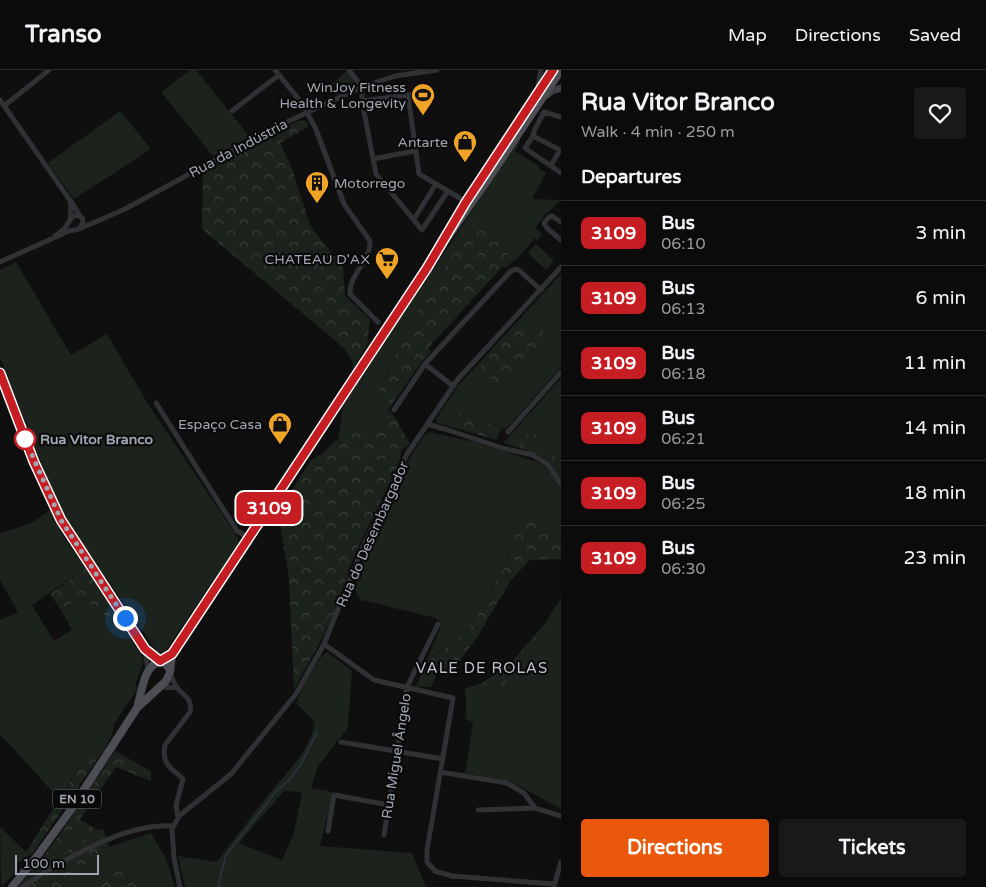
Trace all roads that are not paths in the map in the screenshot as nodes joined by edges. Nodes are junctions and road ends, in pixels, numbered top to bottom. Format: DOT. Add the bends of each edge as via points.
graph roads {
  1 [pos="49,70"];
  2 [pos="349,70"];
  3 [pos="431,70"];
  4 [pos="437,70"];
  5 [pos="541,70"];
  6 [pos="277,72"];
  7 [pos="556,72"];
  8 [pos="362,87"];
  9 [pos="561,88"];
  10 [pos="428,93"];
  11 [pos="408,96"];
  12 [pos="0,100"];
  13 [pos="362,101"];
  14 [pos="537,101"];
  15 [pos="4,106"];
  16 [pos="232,111"];
  17 [pos="307,113"];
  18 [pos="561,117"];
  19 [pos="533,136"];
  20 [pos="561,150"];
  21 [pos="415,151"];
  22 [pos="373,159"];
  23 [pos="551,164"];
  24 [pos="561,173"];
  25 [pos="436,184"];
  26 [pos="448,191"];
  27 [pos="69,198"];
  28 [pos="466,202"];
  29 [pos="81,217"];
  30 [pos="414,219"];
  31 [pos="100,220"];
  32 [pos="69,221"];
  33 [pos="561,222"];
  34 [pos="78,229"];
  35 [pos="54,238"];
  36 [pos="561,240"];
  37 [pos="436,254"];
  38 [pos="0,262"];
  39 [pos="561,267"];
  40 [pos="541,290"];
  41 [pos="378,322"];
  42 [pos="425,364"];
  43 [pos="561,372"];
  44 [pos="0,373"];
  45 [pos="453,386"];
  46 [pos="156,403"];
  47 [pos="394,410"];
  48 [pos="428,424"];
  49 [pos="508,432"];
  50 [pos="561,484"];
  51 [pos="249,538"];
  52 [pos="438,624"];
  53 [pos="324,644"];
  54 [pos="145,649"];
  55 [pos="172,654"];
  56 [pos="160,661"];
  57 [pos="148,671"];
  58 [pos="170,671"];
  59 [pos="145,679"];
  60 [pos="407,687"];
  61 [pos="159,688"];
  62 [pos="178,688"];
  63 [pos="137,708"];
  64 [pos="341,742"];
  65 [pos="397,751"];
  66 [pos="443,759"];
  67 [pos="440,772"];
  68 [pos="389,805"];
  69 [pos="535,808"];
  70 [pos="478,810"];
  71 [pos="561,816"];
  72 [pos="178,818"];
  73 [pos="174,826"];
  74 [pos="328,831"];
  75 [pos="384,835"];
  76 [pos="561,862"];
  77 [pos="554,886"];
  78 [pos="12,887"];
  79 [pos="22,887"];
  80 [pos="180,887"];
  1 -- 15 [label="street"];
  2 -- 8 [label="street"];
  3 -- 4 [label="street, Rua da Indústria"];
  3 -- 8 [label="street, Rua da Indústria" via="395,76"];
  5 -- 14 [label="street"];
  6 -- 16 [label="street"];
  6 -- 17 [label="street"];
  7 -- 14 [label="main road"];
  8 -- 13 [label="street"];
  8 -- 17 [label="street, Rua da Indústria"];
  9 -- 14 [label="main road"];
  10 -- 11 [label="street"];
  11 -- 13 [label="street"];
  11 -- 21 [label="street"];
  12 -- 15 [label="street"];
  13 -- 22 [label="street"];
  14 -- 28 [label="main road"];
  14 -- 37 [label="main road"];
  15 -- 27 [label="street"];
  17 -- 31 [label="street, Rua da Indústria"];
  17 -- 41 [label="street" via="325,150 344,204 370,241 368,254 351,283 350,294"];
  18 -- 19 [label="street" via="544,112"];
  19 -- 20 [label="street"];
  19 -- 23 [label="street" via="525,149"];
  20 -- 23 [label="street"];
  21 -- 22 [label="street"];
  21 -- 25 [label="street" via="419,174"];
  22 -- 30 [label="street" via="376,174"];
  23 -- 24 [label="street"];
  25 -- 26 [label="street"];
  25 -- 30 [label="street"];
  26 -- 28 [label="street"];
  26 -- 30 [label="street" via="422,230"];
  27 -- 29 [label="street"];
  27 -- 32 [label="street"];
  28 -- 37 [label="main road"];
  29 -- 31 [label="street, Rua da Indústria"];
  29 -- 32 [label="street" via="75,216"];
  29 -- 34 [label="street" via="83,223"];
  31 -- 34 [label="street, Rua da Indústria"];
  32 -- 34 [label="street" via="70,226"];
  32 -- 35 [label="street, Rua da Indústria"];
  33 -- 36 [label="street" via="551,216 544,224"];
  34 -- 35 [label="street, Rua da Indústria"];
  35 -- 38 [label="street, Rua da Indústria"];
  37 -- 51 [label="main road"];
  39 -- 40 [label="street, Rua do Desembargador"];
  40 -- 42 [label="street" via="520,271 511,271"];
  40 -- 45 [label="street, Rua do Desembargador"];
  42 -- 45 [label="street"];
  42 -- 47 [label="street"];
  43 -- 49 [label="street"];
  44 -- 54 [label="street" via="34,462 61,520"];
  45 -- 48 [label="street, Rua do Desembargador"];
  46 -- 51 [label="street" via="237,530"];
  48 -- 50 [label="street" via="532,455 548,466"];
  48 -- 53 [label="street, Rua do Desembargador" via="407,454 363,547"];
  51 -- 55 [label="main road"];
  52 -- 60 [label="street, Rua Miguel Ângelo"];
  53 -- 60 [label="street" via="374,680"];
  53 -- 72 [label="street, Rua do Desembargador" via="296,694 231,774"];
  54 -- 56 [label="street"];
  54 -- 57 [label="street"];
  55 -- 56 [label="main road"];
  55 -- 58 [label="main road"];
  56 -- 57 [label="main road"];
  56 -- 58 [label="main road"];
  57 -- 59 [label="main road"];
  58 -- 61 [label="main road"];
  58 -- 62 [label="street"];
  59 -- 61 [label="main road" via="150,687"];
  59 -- 63 [label="main road"];
  60 -- 65 [label="street, Rua Miguel Ângelo"];
  60 -- 66 [label="street" via="453,698"];
  61 -- 62 [label="street"];
  61 -- 63 [label="main road"];
  62 -- 72 [label="street" via="189,699 190,712 168,741 164,752 168,765 183,779 176,805"];
  63 -- 78 [label="main road, EN 10" via="70,811"];
  64 -- 65 [label="street"];
  65 -- 66 [label="street"];
  65 -- 68 [label="street, Rua Miguel Ângelo"];
  66 -- 67 [label="street"];
  67 -- 69 [label="street" via="507,782 524,793"];
  67 -- 77 [label="street" via="427,850 427,862 435,871 452,876"];
  68 -- 74 [label="street" via="334,795"];
  68 -- 75 [label="street, Rua Miguel Ângelo"];
  69 -- 70 [label="street"];
  69 -- 71 [label="street"];
  72 -- 73 [label="street"];
  73 -- 79 [label="street" via="142,828 92,847"];
  73 -- 80 [label="street" via="174,858"];
  76 -- 77 [label="street"];
}
